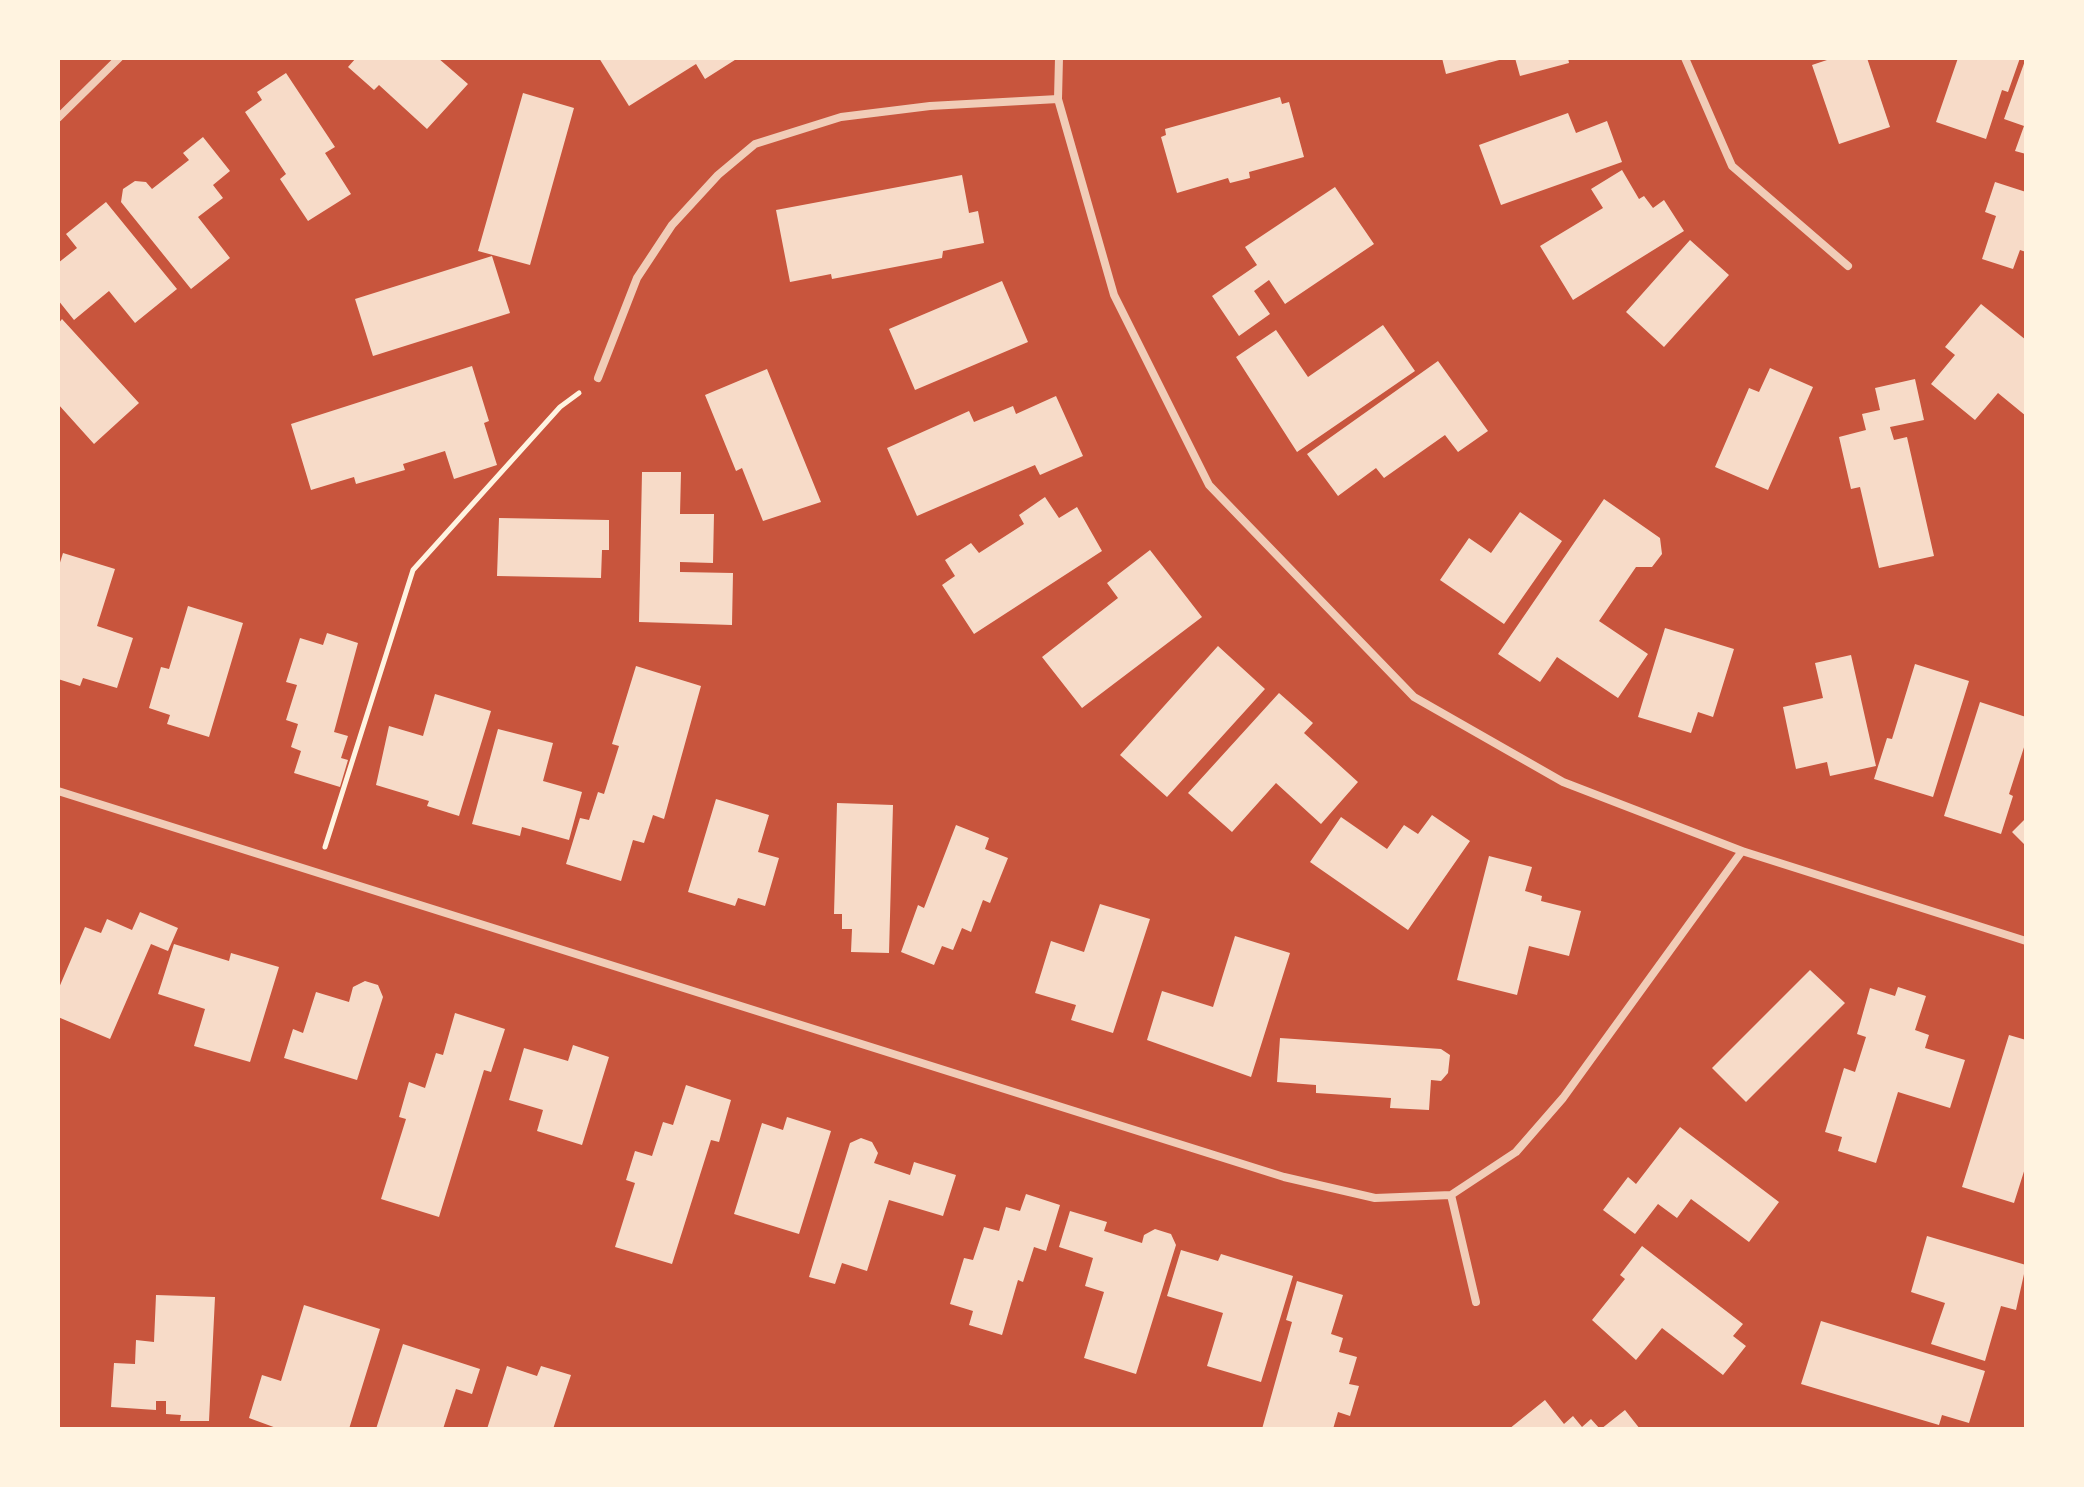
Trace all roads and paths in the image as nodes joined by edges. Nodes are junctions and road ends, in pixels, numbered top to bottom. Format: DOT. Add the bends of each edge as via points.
graph roads {
  1 [pos="119,58"];
  2 [pos="1059,58"];
  3 [pos="1685,58"];
  4 [pos="1058,99"];
  5 [pos="58,118"];
  6 [pos="1848,266"];
  7 [pos="598,378"];
  8 [pos="58,791"];
  9 [pos="1742,851"];
  10 [pos="318,871"];
  11 [pos="2026,941"];
  12 [pos="1451,1195"];
  13 [pos="1476,1302"];
  1 -- 5 [label="street"];
  2 -- 4 [label="street"];
  3 -- 6 [label="street" via="1732,166"];
  4 -- 7 [label="street" via="841,117 755,144 672,225 637,278"];
  4 -- 9 [label="street" via="1114,295 1209,485 1414,697 1563,782"];
  7 -- 10 [label="path" via="560,407 413,570"];
  8 -- 10 [label="street"];
  9 -- 11 [label="street"];
  9 -- 12 [label="street" via="1563,1098 1516,1152"];
  10 -- 12 [label="street" via="1284,1177 1375,1198"];
  12 -- 13 [label="street"];
}
